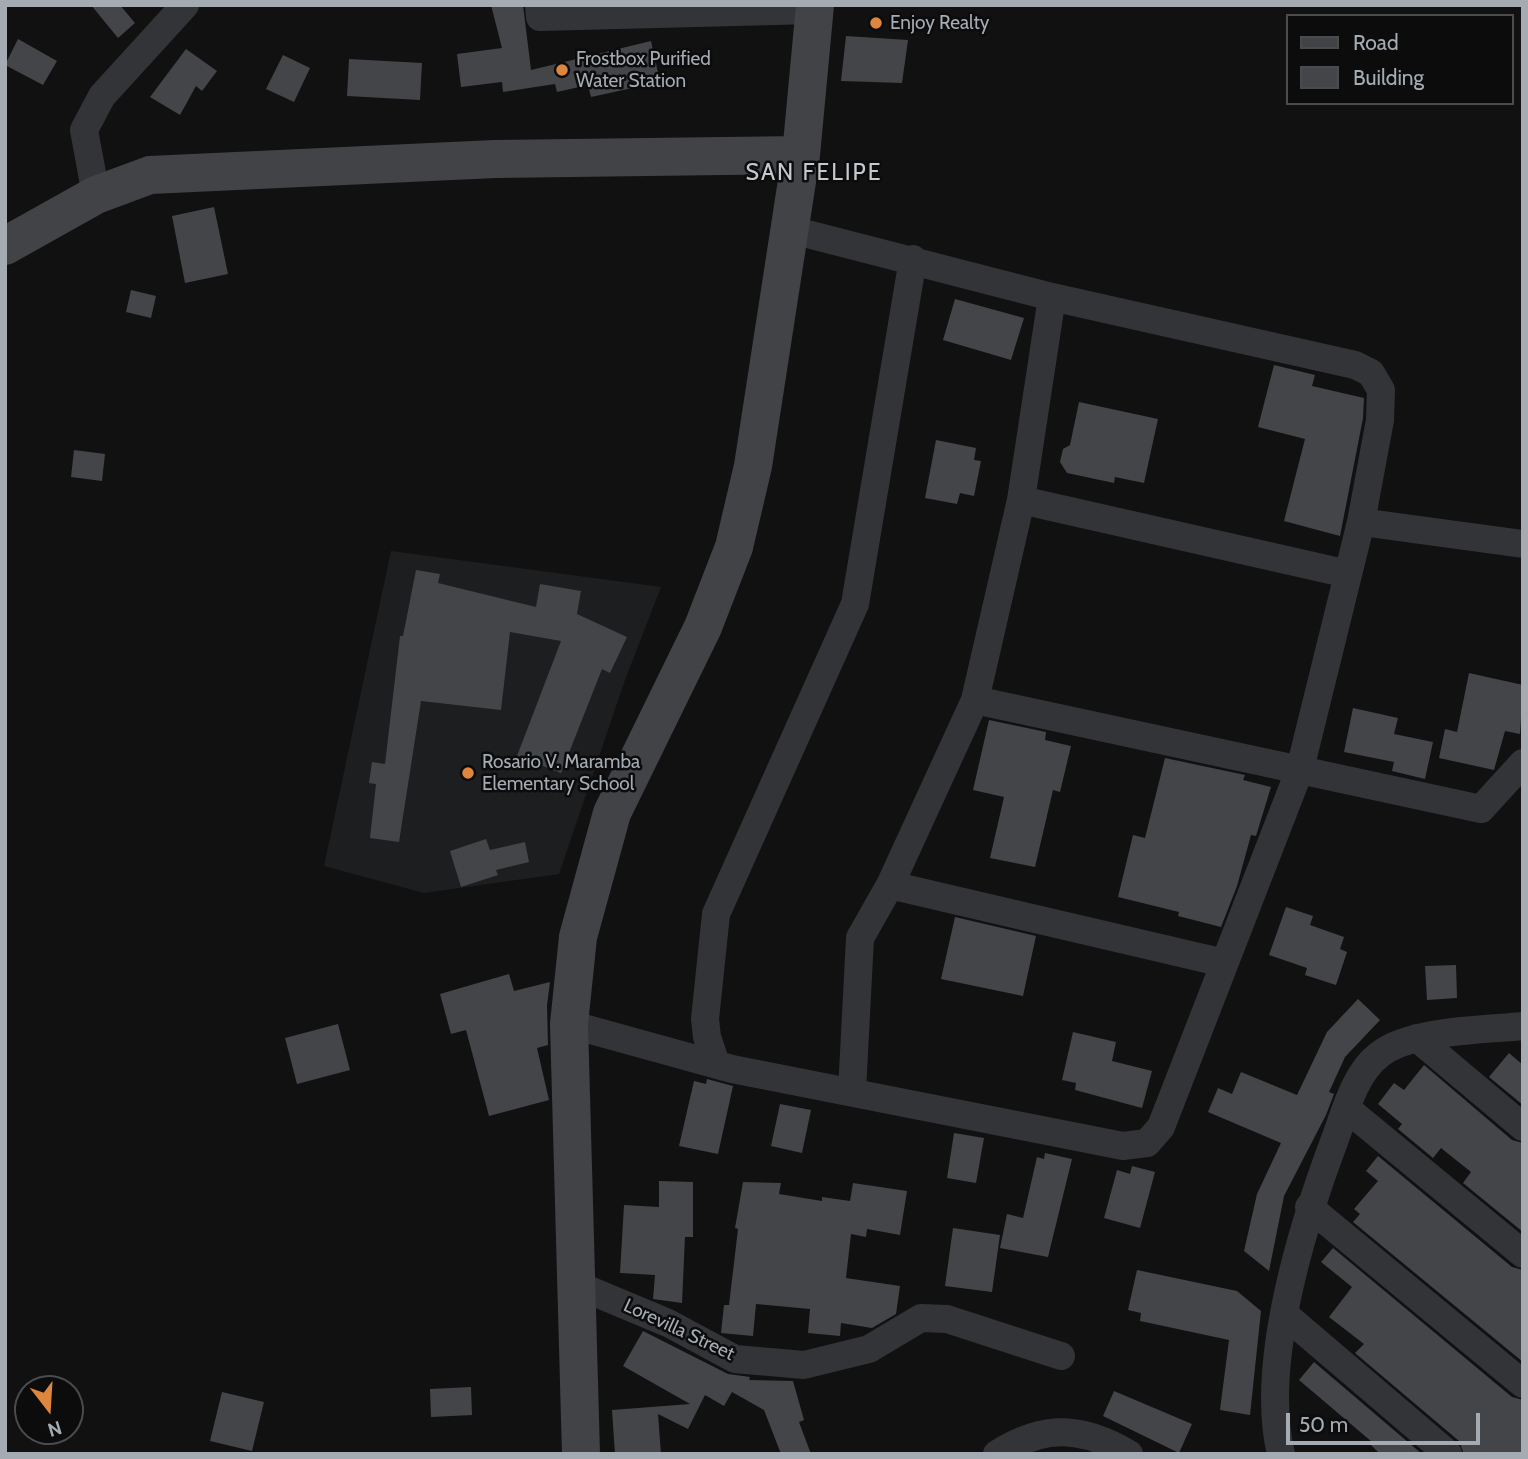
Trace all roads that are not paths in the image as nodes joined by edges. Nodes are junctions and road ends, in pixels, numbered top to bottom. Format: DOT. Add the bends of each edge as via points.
graph roads {
  1 [pos="185,5"];
  2 [pos="539,5"];
  3 [pos="814,8"];
  4 [pos="665,9"];
  5 [pos="801,155"];
  6 [pos="96,195"];
  7 [pos="788,229"];
  8 [pos="5,246"];
  9 [pos="913,259"];
  10 [pos="1052,297"];
  11 [pos="1021,500"];
  12 [pos="1361,522"];
  13 [pos="1523,544"];
  14 [pos="1348,574"];
  15 [pos="975,700"];
  16 [pos="1523,763"];
  17 [pos="1300,769"];
  18 [pos="890,885"];
  19 [pos="1224,963"];
  20 [pos="569,1024"];
  21 [pos="1523,1026"];
  22 [pos="1418,1038"];
  23 [pos="716,1064"];
  24 [pos="852,1091"];
  25 [pos="1346,1108"];
  26 [pos="1523,1127"];
  27 [pos="1309,1208"];
  28 [pos="1523,1254"];
  29 [pos="577,1285"];
  30 [pos="1284,1314"];
  31 [pos="1061,1356"];
  32 [pos="1523,1384"];
  33 [pos="1275,1452"];
  34 [pos="580,1454"];
  35 [pos="997,1454"];
  36 [pos="1129,1454"];
  37 [pos="1448,1454"];
  1 -- 6 [label="street" via="102,96 83,131"];
  2 -- 4 [label="street" via="540,17"];
  3 -- 4 [label="street"];
  3 -- 5 [label="main road"];
  5 -- 6 [label="main road" via="495,159 150,175"];
  5 -- 7 [label="main road"];
  6 -- 8 [label="main road"];
  7 -- 9 [label="street"];
  7 -- 20 [label="main road" via="753,466 734,547 703,627 612,813 578,937"];
  9 -- 10 [label="street"];
  9 -- 23 [label="street" via="855,604 716,914 705,1019"];
  10 -- 11 [label="street"];
  10 -- 12 [label="street" via="1355,365 1371,373 1381,390 1380,420"];
  11 -- 14 [label="street"];
  11 -- 15 [label="street"];
  12 -- 13 [label="street"];
  12 -- 14 [label="street"];
  14 -- 17 [label="street"];
  15 -- 17 [label="street"];
  15 -- 18 [label="street"];
  16 -- 17 [label="street" via="1481,809"];
  17 -- 19 [label="street"];
  18 -- 19 [label="street"];
  18 -- 24 [label="street" via="860,937"];
  19 -- 24 [label="street" via="1161,1127 1147,1143 1123,1146"];
  20 -- 23 [label="street"];
  20 -- 29 [label="main road"];
  21 -- 22 [label="street"];
  22 -- 25 [label="street" via="1379,1054 1365,1070"];
  22 -- 26 [label="street"];
  23 -- 24 [label="street"];
  25 -- 27 [label="street"];
  25 -- 28 [label="street"];
  27 -- 30 [label="street"];
  27 -- 32 [label="street"];
  29 -- 31 [label="street, Lorevilla Street" via="668,1323 735,1359 804,1365 869,1349 921,1318 947,1319"];
  29 -- 34 [label="main road"];
  30 -- 33 [label="street"];
  30 -- 37 [label="street"];
  35 -- 36 [label="street" via="1045,1432 1080,1432"];
}
